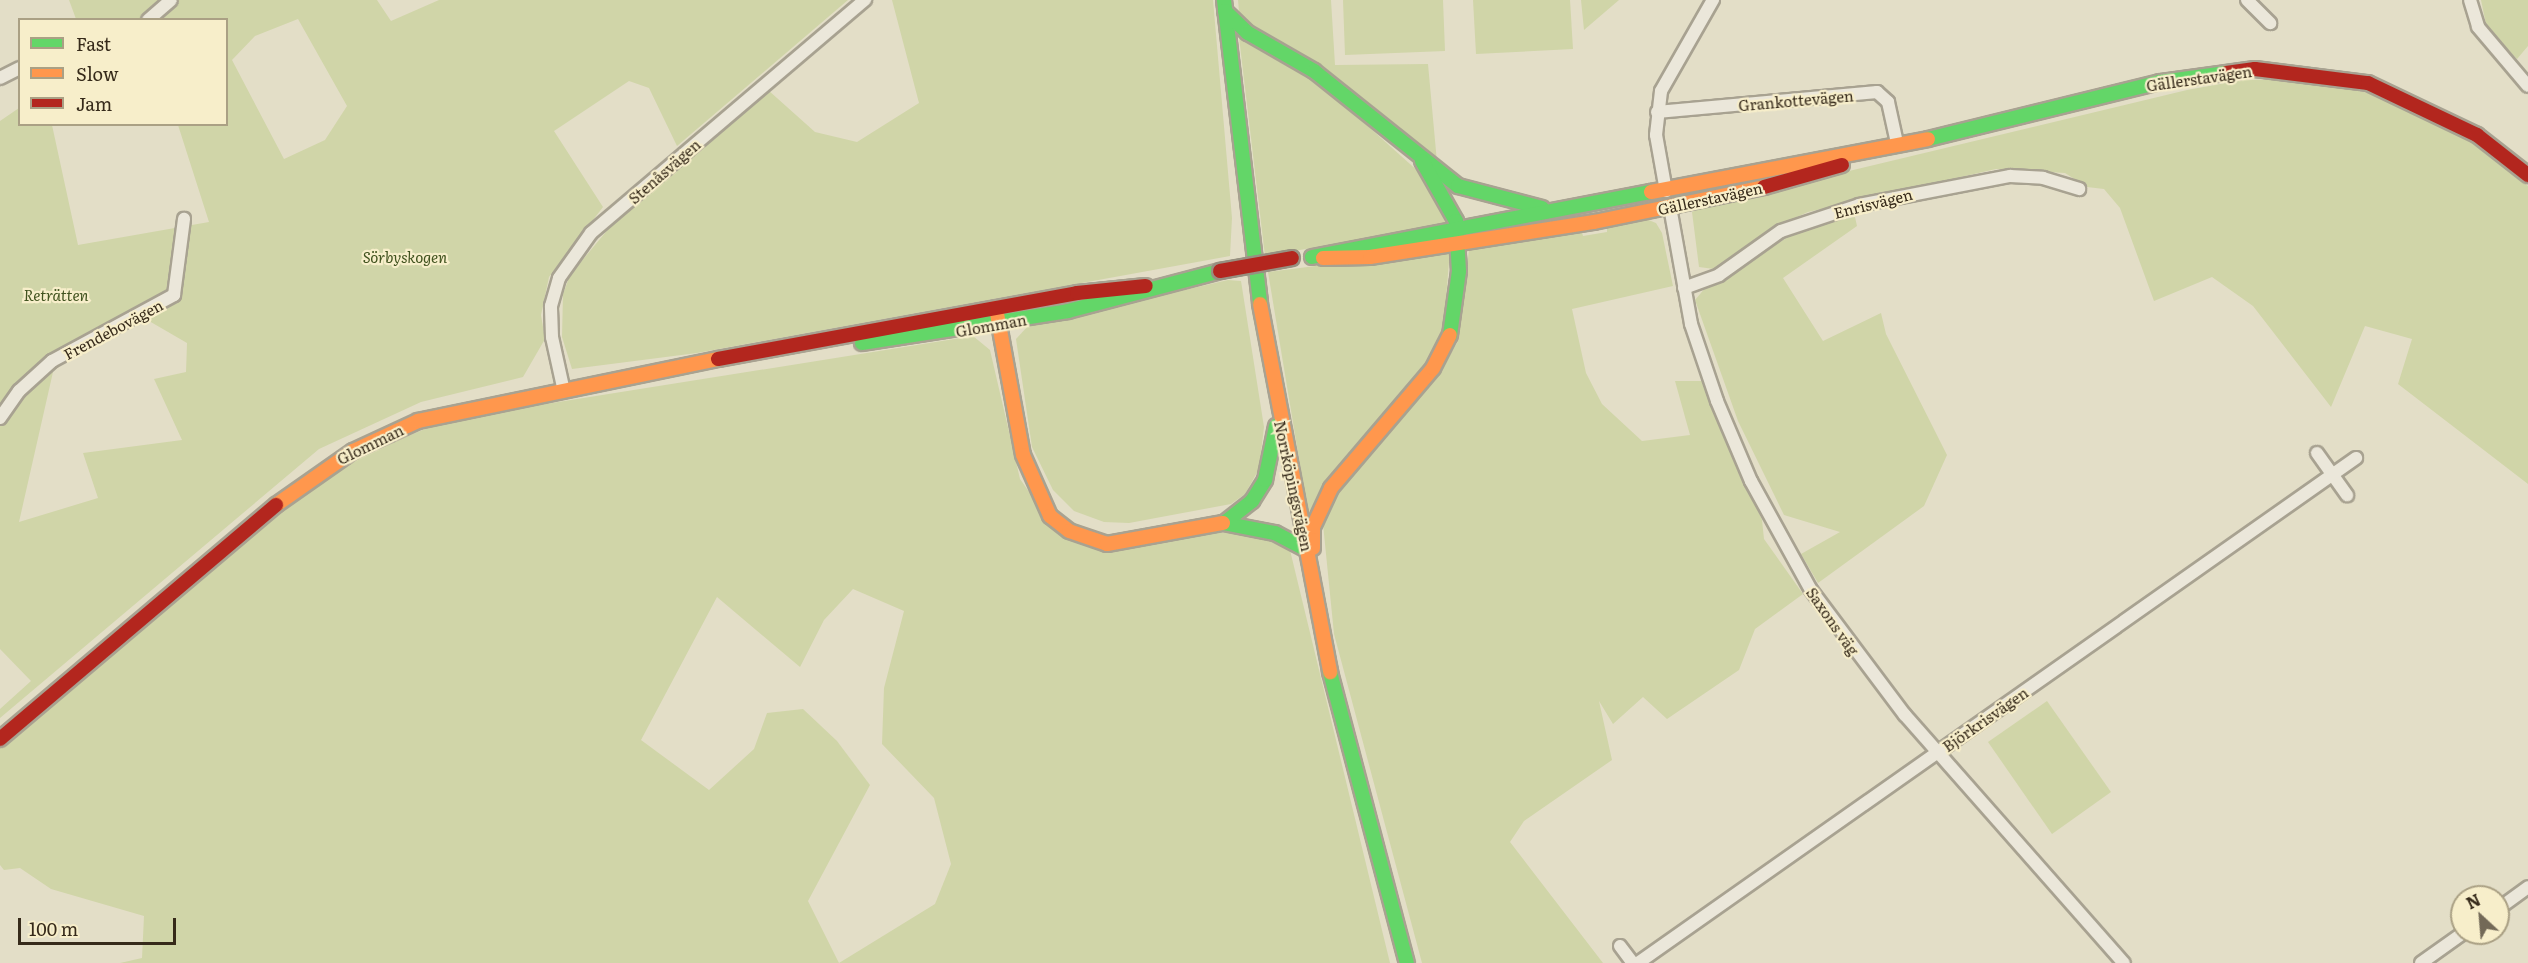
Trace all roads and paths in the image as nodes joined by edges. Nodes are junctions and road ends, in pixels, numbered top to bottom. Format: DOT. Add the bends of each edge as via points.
graph roads {
  1 [pos="171,0"];
  2 [pos="865,0"];
  3 [pos="1713,0"];
  4 [pos="2247,0"];
  5 [pos="2470,0"];
  6 [pos="1225,5"];
  7 [pos="150,18"];
  8 [pos="2271,23"];
  9 [pos="18,69"];
  10 [pos="0,78"];
  11 [pos="2528,86"];
  12 [pos="1657,112"];
  13 [pos="1958,133"];
  14 [pos="1897,143"];
  15 [pos="1422,161"];
  16 [pos="2528,175"];
  17 [pos="2079,189"];
  18 [pos="1666,191"];
  19 [pos="1670,207"];
  20 [pos="1562,210"];
  21 [pos="184,219"];
  22 [pos="1456,228"];
  23 [pos="1457,243"];
  24 [pos="1312,257"];
  25 [pos="1146,286"];
  26 [pos="1683,288"];
  27 [pos="996,308"];
  28 [pos="999,323"];
  29 [pos="831,342"];
  30 [pos="563,387"];
  31 [pos="1278,409"];
  32 [pos="0,418"];
  33 [pos="2317,453"];
  34 [pos="2356,458"];
  35 [pos="2333,475"];
  36 [pos="2347,495"];
  37 [pos="1224,523"];
  38 [pos="1307,550"];
  39 [pos="1312,572"];
  40 [pos="0,739"];
  41 [pos="1937,753"];
  42 [pos="2528,887"];
  43 [pos="2510,900"];
  44 [pos="2450,942"];
  45 [pos="1620,946"];
  46 [pos="1407,963"];
  47 [pos="1632,963"];
  48 [pos="1638,963"];
  49 [pos="2124,963"];
  50 [pos="2421,963"];
  1 -- 7 [label="street"];
  2 -- 30 [label="street, Stenåsvägen" via="591,233 559,278 552,306 552,338"];
  3 -- 12 [label="street" via="1673,63"];
  4 -- 8 [label="street"];
  5 -- 11 [label="street" via="2478,27"];
  6 -- 15 [label="main road" via="1248,33 1314,71"];
  6 -- 31 [label="main road, Norrköpingsvägen" via="1245,198"];
  9 -- 10 [label="street"];
  12 -- 14 [label="street, Grankottevägen" via="1877,92 1888,102"];
  12 -- 18 [label="street"];
  13 -- 14 [label="main road, Gällerstavägen"];
  13 -- 16 [label="main road, Gällerstavägen" via="2160,82 2283,69 2368,83 2409,99 2477,135"];
  13 -- 19 [label="main road, Gällerstavägen" via="1947,141"];
  14 -- 18 [label="main road, Gällerstavägen"];
  15 -- 20 [label="main road" via="1484,197"];
  15 -- 22 [label="main road" via="1450,204"];
  17 -- 26 [label="street, Enrisvägen" via="2043,178 2010,176 1859,206 1781,231 1719,275"];
  18 -- 19 [label="main road"];
  18 -- 20 [label="main road, Gällerstavägen"];
  19 -- 23 [label="main road, Gällerstavägen"];
  19 -- 26 [label="street, Saxons väg"];
  20 -- 22 [label="main road, Gällerstavägen"];
  21 -- 32 [label="street, Frendebovägen" via="174,295 52,361 19,391"];
  22 -- 23 [label="main road"];
  22 -- 24 [label="main road, Glomman"];
  23 -- 24 [label="main road, Glomman" via="1370,257"];
  23 -- 39 [label="main road" via="1450,338 1433,368 1331,488 1313,527"];
  24 -- 25 [label="main road, Glomman, bridge"];
  25 -- 27 [label="main road, Glomman"];
  25 -- 28 [label="main road, Glomman" via="1090,306"];
  26 -- 41 [label="street, Saxons väg" via="1725,423 1778,531 1848,644"];
  27 -- 28 [label="main road"];
  27 -- 29 [label="main road, Glomman"];
  28 -- 29 [label="main road, Glomman" via="906,338"];
  28 -- 37 [label="main road" via="1023,455 1050,516 1069,531 1107,544"];
  29 -- 30 [label="main road, Glomman"];
  30 -- 40 [label="main road, Glomman" via="418,422 322,469"];
  31 -- 37 [label="main road" via="1265,480 1252,501"];
  31 -- 38 [label="main road, Norrköpingsvägen"];
  33 -- 35 [label="street"];
  34 -- 35 [label="street, Björkrisvägen"];
  35 -- 36 [label="street"];
  35 -- 41 [label="street, Björkrisvägen"];
  37 -- 38 [label="main road" via="1275,533"];
  38 -- 39 [label="main road, Norrköpingsvägen"];
  39 -- 46 [label="main road, Norrköpingsvägen" via="1360,792"];
  41 -- 48 [label="street, Björkrisvägen"];
  41 -- 49 [label="street, Saxons väg"];
  42 -- 43 [label="street"];
  44 -- 50 [label="street"];
  45 -- 47 [label="street"];
}
